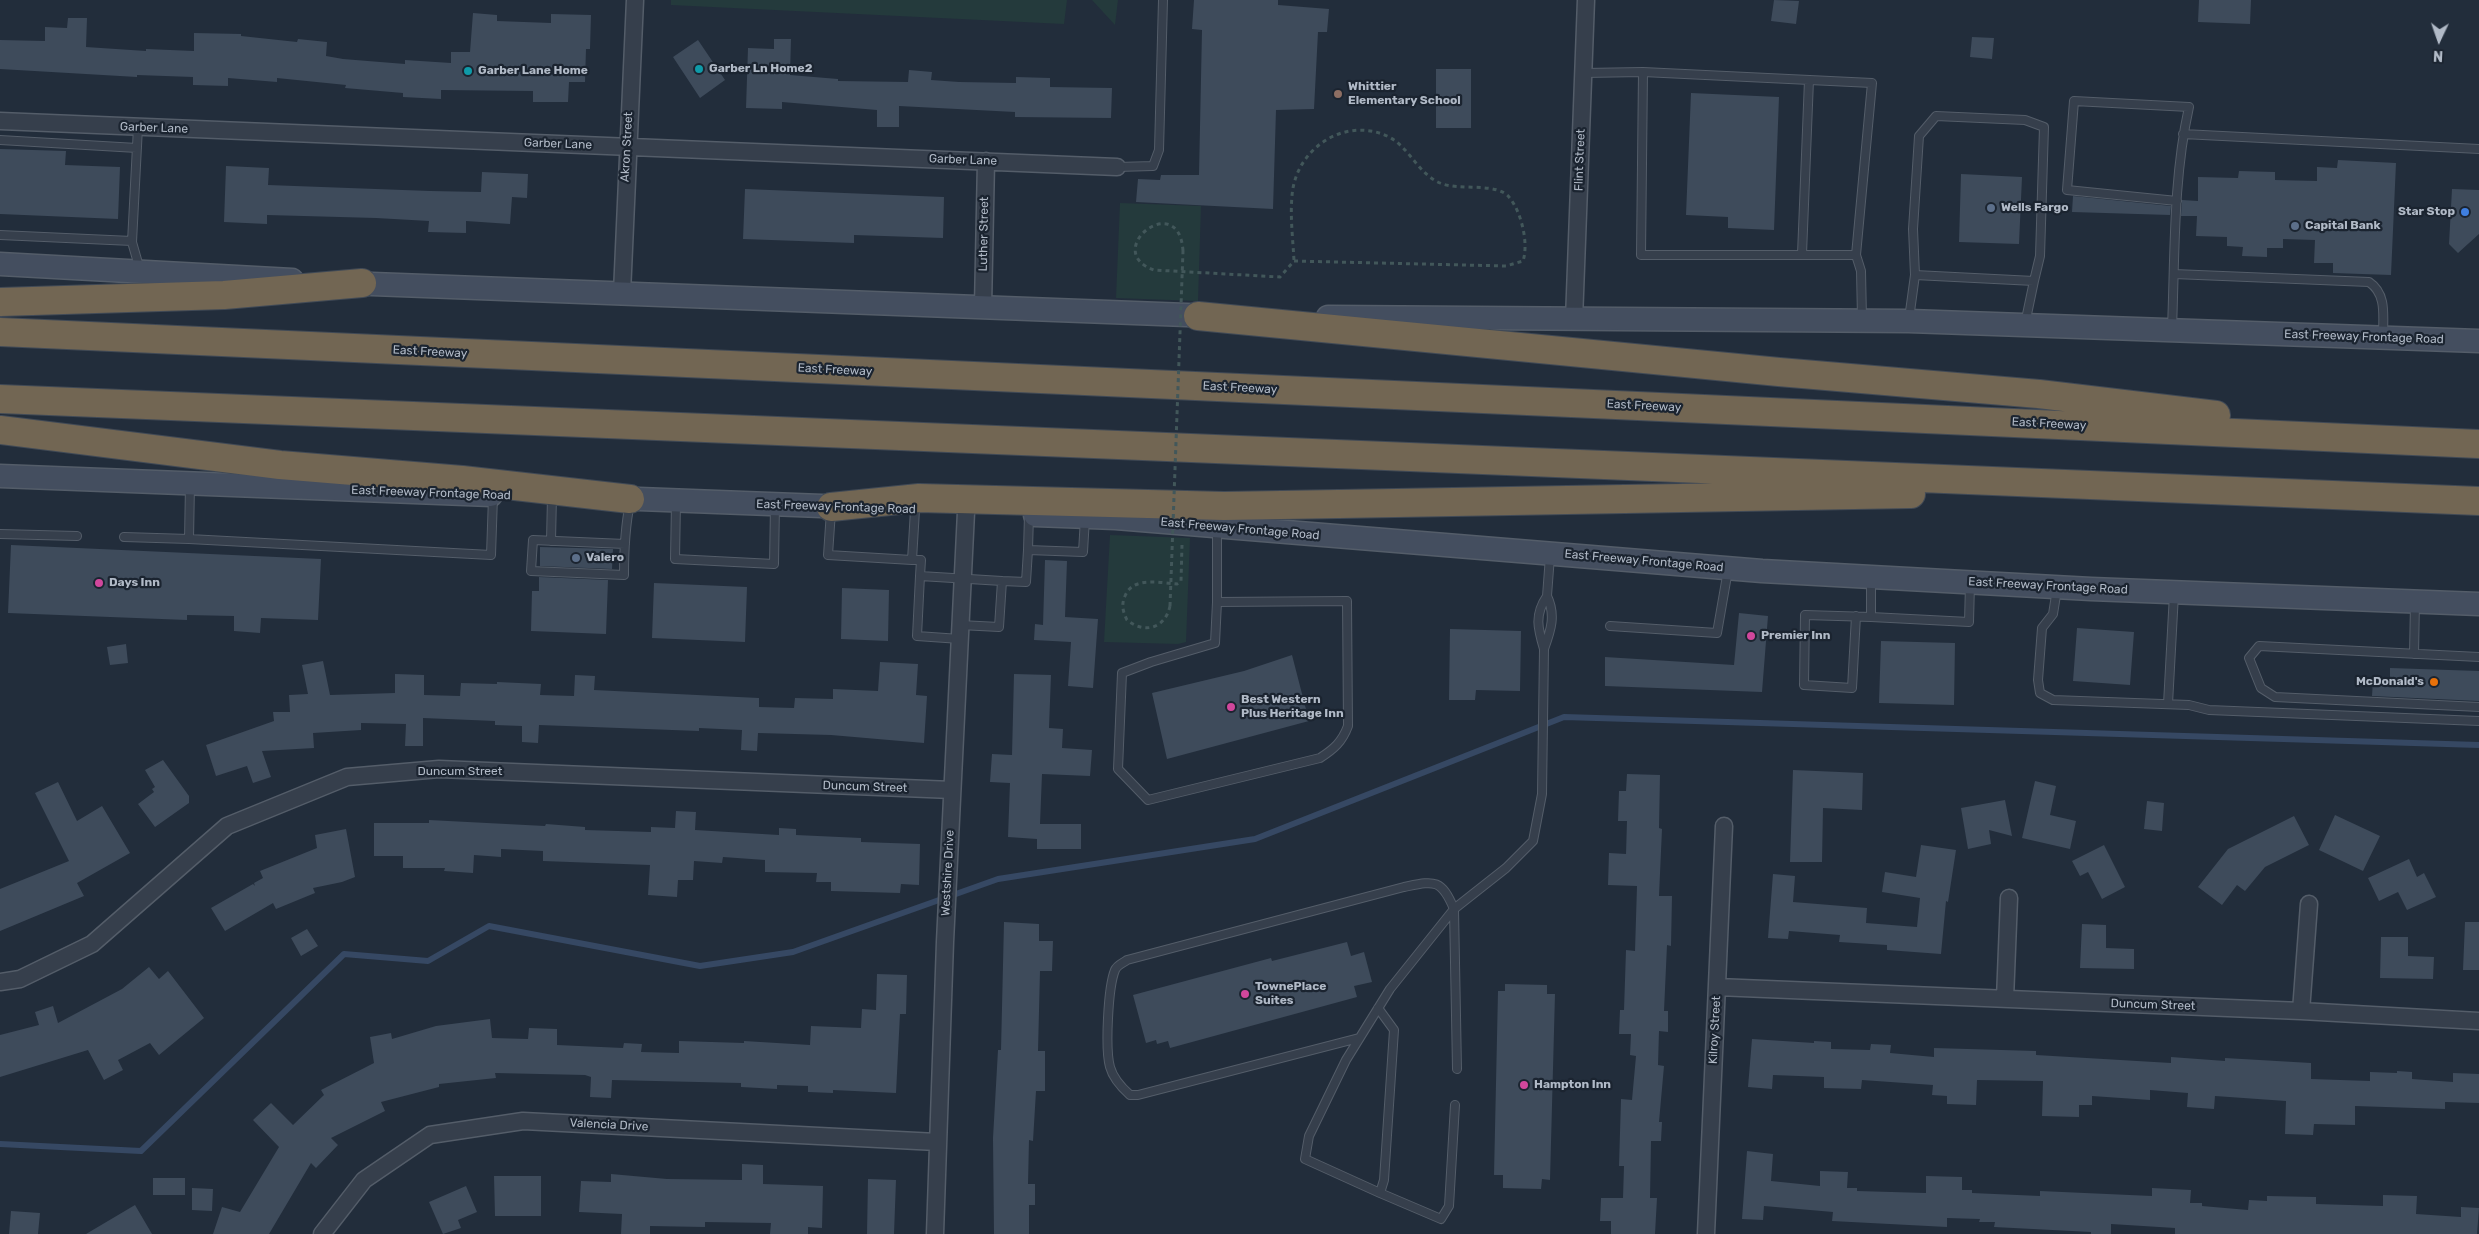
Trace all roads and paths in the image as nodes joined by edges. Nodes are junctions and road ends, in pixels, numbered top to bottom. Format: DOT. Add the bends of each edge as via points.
graph roads {
  1 [pos="635,0"];
  2 [pos="1163,0"];
  3 [pos="1586,0"];
  4 [pos="1643,72"];
  5 [pos="1584,73"];
  6 [pos="1809,80"];
  7 [pos="0,121"];
  8 [pos="138,127"];
  9 [pos="2183,134"];
  10 [pos="0,140"];
  11 [pos="627,147"];
  12 [pos="137,148"];
  13 [pos="2479,149"];
  14 [pos="986,161"];
  15 [pos="1117,166"];
  16 [pos="2177,201"];
  17 [pos="0,235"];
  18 [pos="132,241"];
  19 [pos="1802,254"];
  20 [pos="1856,255"];
  21 [pos="1294,261"];
  22 [pos="0,264"];
  23 [pos="141,272"];
  24 [pos="2174,274"];
  25 [pos="1915,275"];
  26 [pos="2034,280"];
  27 [pos="362,284"];
  28 [pos="622,293"];
  29 [pos="0,302"];
  30 [pos="983,307"];
  31 [pos="1198,316"];
  32 [pos="1574,320"];
  33 [pos="1862,320"];
  34 [pos="1909,321"];
  35 [pos="2025,324"];
  36 [pos="2172,330"];
  37 [pos="0,332"];
  38 [pos="2383,338"];
  39 [pos="2479,341"];
  40 [pos="0,398"];
  41 [pos="0,430"];
  42 [pos="2441,442"];
  43 [pos="2479,444"];
  44 [pos="0,476"];
  45 [pos="190,484"];
  46 [pos="2194,488"];
  47 [pos="493,495"];
  48 [pos="552,496"];
  49 [pos="630,499"];
  50 [pos="676,501"];
  51 [pos="2479,501"];
  52 [pos="776,504"];
  53 [pos="831,507"];
  54 [pos="915,510"];
  55 [pos="966,512"];
  56 [pos="1029,514"];
  57 [pos="1085,516"];
  58 [pos="1182,524"];
  59 [pos="1217,527"];
  60 [pos="0,534"];
  61 [pos="77,536"];
  62 [pos="124,537"];
  63 [pos="189,539"];
  64 [pos="551,541"];
  65 [pos="624,544"];
  66 [pos="1028,550"];
  67 [pos="1550,554"];
  68 [pos="912,560"];
  69 [pos="1728,568"];
  70 [pos="920,576"];
  71 [pos="1872,577"];
  72 [pos="963,578"];
  73 [pos="1002,581"];
  74 [pos="1970,582"];
  75 [pos="2057,587"];
  76 [pos="2174,592"];
  77 [pos="1547,596"];
  78 [pos="1217,602"];
  79 [pos="2416,602"];
  80 [pos="2479,604"];
  81 [pos="1856,616"];
  82 [pos="1870,617"];
  83 [pos="1610,626"];
  84 [pos="960,632"];
  85 [pos="1544,649"];
  86 [pos="2414,654"];
  87 [pos="2479,657"];
  88 [pos="2168,704"];
  89 [pos="2479,707"];
  90 [pos="2479,721"];
  91 [pos="952,790"];
  92 [pos="1724,826"];
  93 [pos="2009,898"];
  94 [pos="2309,904"];
  95 [pos="1454,909"];
  96 [pos="0,982"];
  97 [pos="1717,987"];
  98 [pos="2005,999"];
  99 [pos="1378,1008"];
  100 [pos="2301,1011"];
  101 [pos="2479,1022"];
  102 [pos="1359,1038"];
  103 [pos="1457,1069"];
  104 [pos="1455,1105"];
  105 [pos="937,1142"];
  106 [pos="1380,1193"];
  107 [pos="322,1234"];
  108 [pos="935,1234"];
  109 [pos="1706,1234"];
  1 -- 11 [label="street, Akron Street"];
  2 -- 15 [label="lane" via="1159,150 1153,166"];
  3 -- 5 [label="street, Flint Street"];
  4 -- 5 [label="lane"];
  4 -- 6 [label="lane"];
  4 -- 19 [label="lane" via="1641,255"];
  5 -- 32 [label="street, Flint Street"];
  6 -- 19 [label="lane"];
  6 -- 20 [label="lane" via="1872,83"];
  7 -- 8 [label="street, Garber Lane"];
  8 -- 11 [label="street, Garber Lane"];
  8 -- 12 [label="lane"];
  9 -- 13 [label="lane"];
  9 -- 16 [label="lane"];
  9 -- 16 [label="lane" via="2189,107 2074,101 2067,190"];
  10 -- 12 [label="lane"];
  11 -- 14 [label="street, Garber Lane"];
  11 -- 28 [label="street, Akron Street"];
  12 -- 18 [label="lane"];
  14 -- 15 [label="street, Garber Lane"];
  14 -- 30 [label="street, Luther Street"];
  16 -- 24 [label="lane"];
  17 -- 18 [label="lane"];
  18 -- 23 [label="lane"];
  19 -- 20 [label="lane"];
  20 -- 33 [label="lane" via="1861,271"];
  21 -- 21 [label="path" via="1506,266 1523,261 1527,251 1526,236 1510,198 1502,191 1442,184 1428,176 1407,151 1388,136 1366,129 1338,133 1316,147 1299,168 1292,196"];
  21 -- 58 [label="path, bridge" via="1280,277 1188,271 1180,271 1154,270 1141,262 1136,247 1141,232 1155,224 1175,230 1180,236 1182,251 1182,261 1182,271 1182,281 1171,576 1170,586 1170,606 1160,624 1151,628 1134,626 1127,620 1123,605 1133,586 1141,583 1162,584 1169,584 1177,584 1181,581"];
  22 -- 23 [label="main road, East Freeway Frontage Road"];
  23 -- 27 [label="main road, East Freeway Frontage Road"];
  24 -- 36 [label="lane"];
  24 -- 38 [label="lane" via="2369,282 2378,288 2382,298"];
  25 -- 26 [label="lane"];
  25 -- 26 [label="lane" via="1913,229 1919,136 1936,116 2025,120 2044,127 2040,256"];
  25 -- 34 [label="lane"];
  26 -- 35 [label="lane"];
  27 -- 28 [label="main road, East Freeway Frontage Road"];
  27 -- 29 [label="highway" via="224,295"];
  28 -- 30 [label="main road, East Freeway Frontage Road"];
  30 -- 31 [label="main road, East Freeway Frontage Road"];
  31 -- 32 [label="main road, East Freeway Frontage Road"];
  31 -- 42 [label="highway" via="2039,394"];
  32 -- 33 [label="main road, East Freeway Frontage Road"];
  33 -- 34 [label="main road, East Freeway Frontage Road"];
  34 -- 35 [label="main road, East Freeway Frontage Road"];
  35 -- 36 [label="main road, East Freeway Frontage Road"];
  36 -- 38 [label="main road, East Freeway Frontage Road"];
  37 -- 42 [label="highway, East Freeway"];
  38 -- 39 [label="main road, East Freeway Frontage Road"];
  40 -- 46 [label="highway"];
  41 -- 49 [label="highway" via="280,465 462,480"];
  42 -- 43 [label="highway, East Freeway"];
  44 -- 45 [label="main road, East Freeway Frontage Road"];
  45 -- 47 [label="main road, East Freeway Frontage Road"];
  45 -- 63 [label="lane"];
  46 -- 51 [label="highway"];
  46 -- 53 [label="highway" via="1224,506 919,498"];
  47 -- 48 [label="main road, East Freeway Frontage Road"];
  47 -- 63 [label="lane" via="491,555"];
  48 -- 49 [label="main road, East Freeway Frontage Road"];
  48 -- 64 [label="lane"];
  49 -- 50 [label="main road, East Freeway Frontage Road"];
  49 -- 65 [label="lane"];
  50 -- 52 [label="main road, East Freeway Frontage Road"];
  50 -- 52 [label="lane" via="674,559 774,564"];
  52 -- 53 [label="main road, East Freeway Frontage Road"];
  53 -- 54 [label="main road, East Freeway Frontage Road"];
  53 -- 68 [label="lane" via="828,555"];
  54 -- 55 [label="main road, East Freeway Frontage Road"];
  54 -- 68 [label="lane"];
  55 -- 56 [label="main road, East Freeway Frontage Road"];
  55 -- 72 [label="street, Westshire Drive"];
  56 -- 57 [label="main road, East Freeway Frontage Road"];
  56 -- 66 [label="lane"];
  57 -- 58 [label="main road, East Freeway Frontage Road"];
  57 -- 66 [label="lane" via="1083,552"];
  58 -- 59 [label="main road, East Freeway Frontage Road"];
  59 -- 67 [label="main road, East Freeway Frontage Road"];
  59 -- 78 [label="lane"];
  60 -- 61 [label="lane"];
  62 -- 63 [label="lane"];
  64 -- 65 [label="lane"];
  64 -- 65 [label="lane" via="532,540 532,571 624,575"];
  66 -- 73 [label="lane" via="1026,582"];
  67 -- 69 [label="main road, East Freeway Frontage Road"];
  67 -- 77 [label="lane"];
  68 -- 70 [label="lane" via="921,560"];
  69 -- 71 [label="main road, East Freeway Frontage Road"];
  69 -- 83 [label="lane" via="1717,633"];
  70 -- 72 [label="lane"];
  70 -- 84 [label="lane" via="917,636"];
  71 -- 74 [label="main road, East Freeway Frontage Road"];
  71 -- 82 [label="lane"];
  72 -- 73 [label="lane"];
  72 -- 84 [label="street, Westshire Drive"];
  73 -- 84 [label="lane" via="999,627"];
  74 -- 75 [label="main road, East Freeway Frontage Road"];
  74 -- 82 [label="lane" via="1969,622"];
  75 -- 76 [label="main road, East Freeway Frontage Road"];
  75 -- 88 [label="lane" via="2053,614 2042,628 2040,693 2053,700"];
  76 -- 79 [label="main road, East Freeway Frontage Road"];
  76 -- 88 [label="lane"];
  77 -- 85 [label="lane" via="1552,608 1552,628"];
  77 -- 85 [label="lane" via="1540,607 1538,629"];
  78 -- 78 [label="lane" via="1348,601 1348,726 1344,738 1334,750 1320,758 1148,800 1118,769 1122,673 1215,643"];
  79 -- 80 [label="main road, East Freeway Frontage Road"];
  79 -- 86 [label="lane"];
  81 -- 81 [label="lane" via="1805,615 1804,685 1852,688"];
  81 -- 82 [label="lane"];
  84 -- 91 [label="street, Westshire Drive"];
  85 -- 95 [label="lane" via="1542,794 1533,841 1506,868"];
  86 -- 87 [label="lane"];
  86 -- 89 [label="lane" via="2259,646 2249,658 2261,688 2275,698"];
  88 -- 90 [label="lane" via="2209,710"];
  91 -- 96 [label="street, Duncum Street" via="439,769 346,777 227,826 92,944 20,979"];
  91 -- 105 [label="street, Westshire Drive"];
  92 -- 97 [label="street, Kilroy Street"];
  93 -- 98 [label="street"];
  94 -- 100 [label="street"];
  95 -- 99 [label="lane"];
  95 -- 102 [label="lane" via="1446,891 1438,884 1404,887 1127,960 1116,967 1111,984 1109,1062 1119,1085 1130,1095"];
  95 -- 103 [label="lane"];
  97 -- 98 [label="street, Duncum Street"];
  97 -- 109 [label="street, Kilroy Street"];
  98 -- 100 [label="street, Duncum Street"];
  99 -- 102 [label="lane"];
  99 -- 106 [label="lane" via="1394,1030 1384,1180"];
  100 -- 101 [label="street, Duncum Street"];
  102 -- 106 [label="lane" via="1308,1136 1305,1159"];
  104 -- 106 [label="lane" via="1449,1206 1441,1219"];
  105 -- 107 [label="street, Valencia Drive" via="513,1122 430,1135 364,1180"];
  105 -- 108 [label="street, Westshire Drive"];
}
